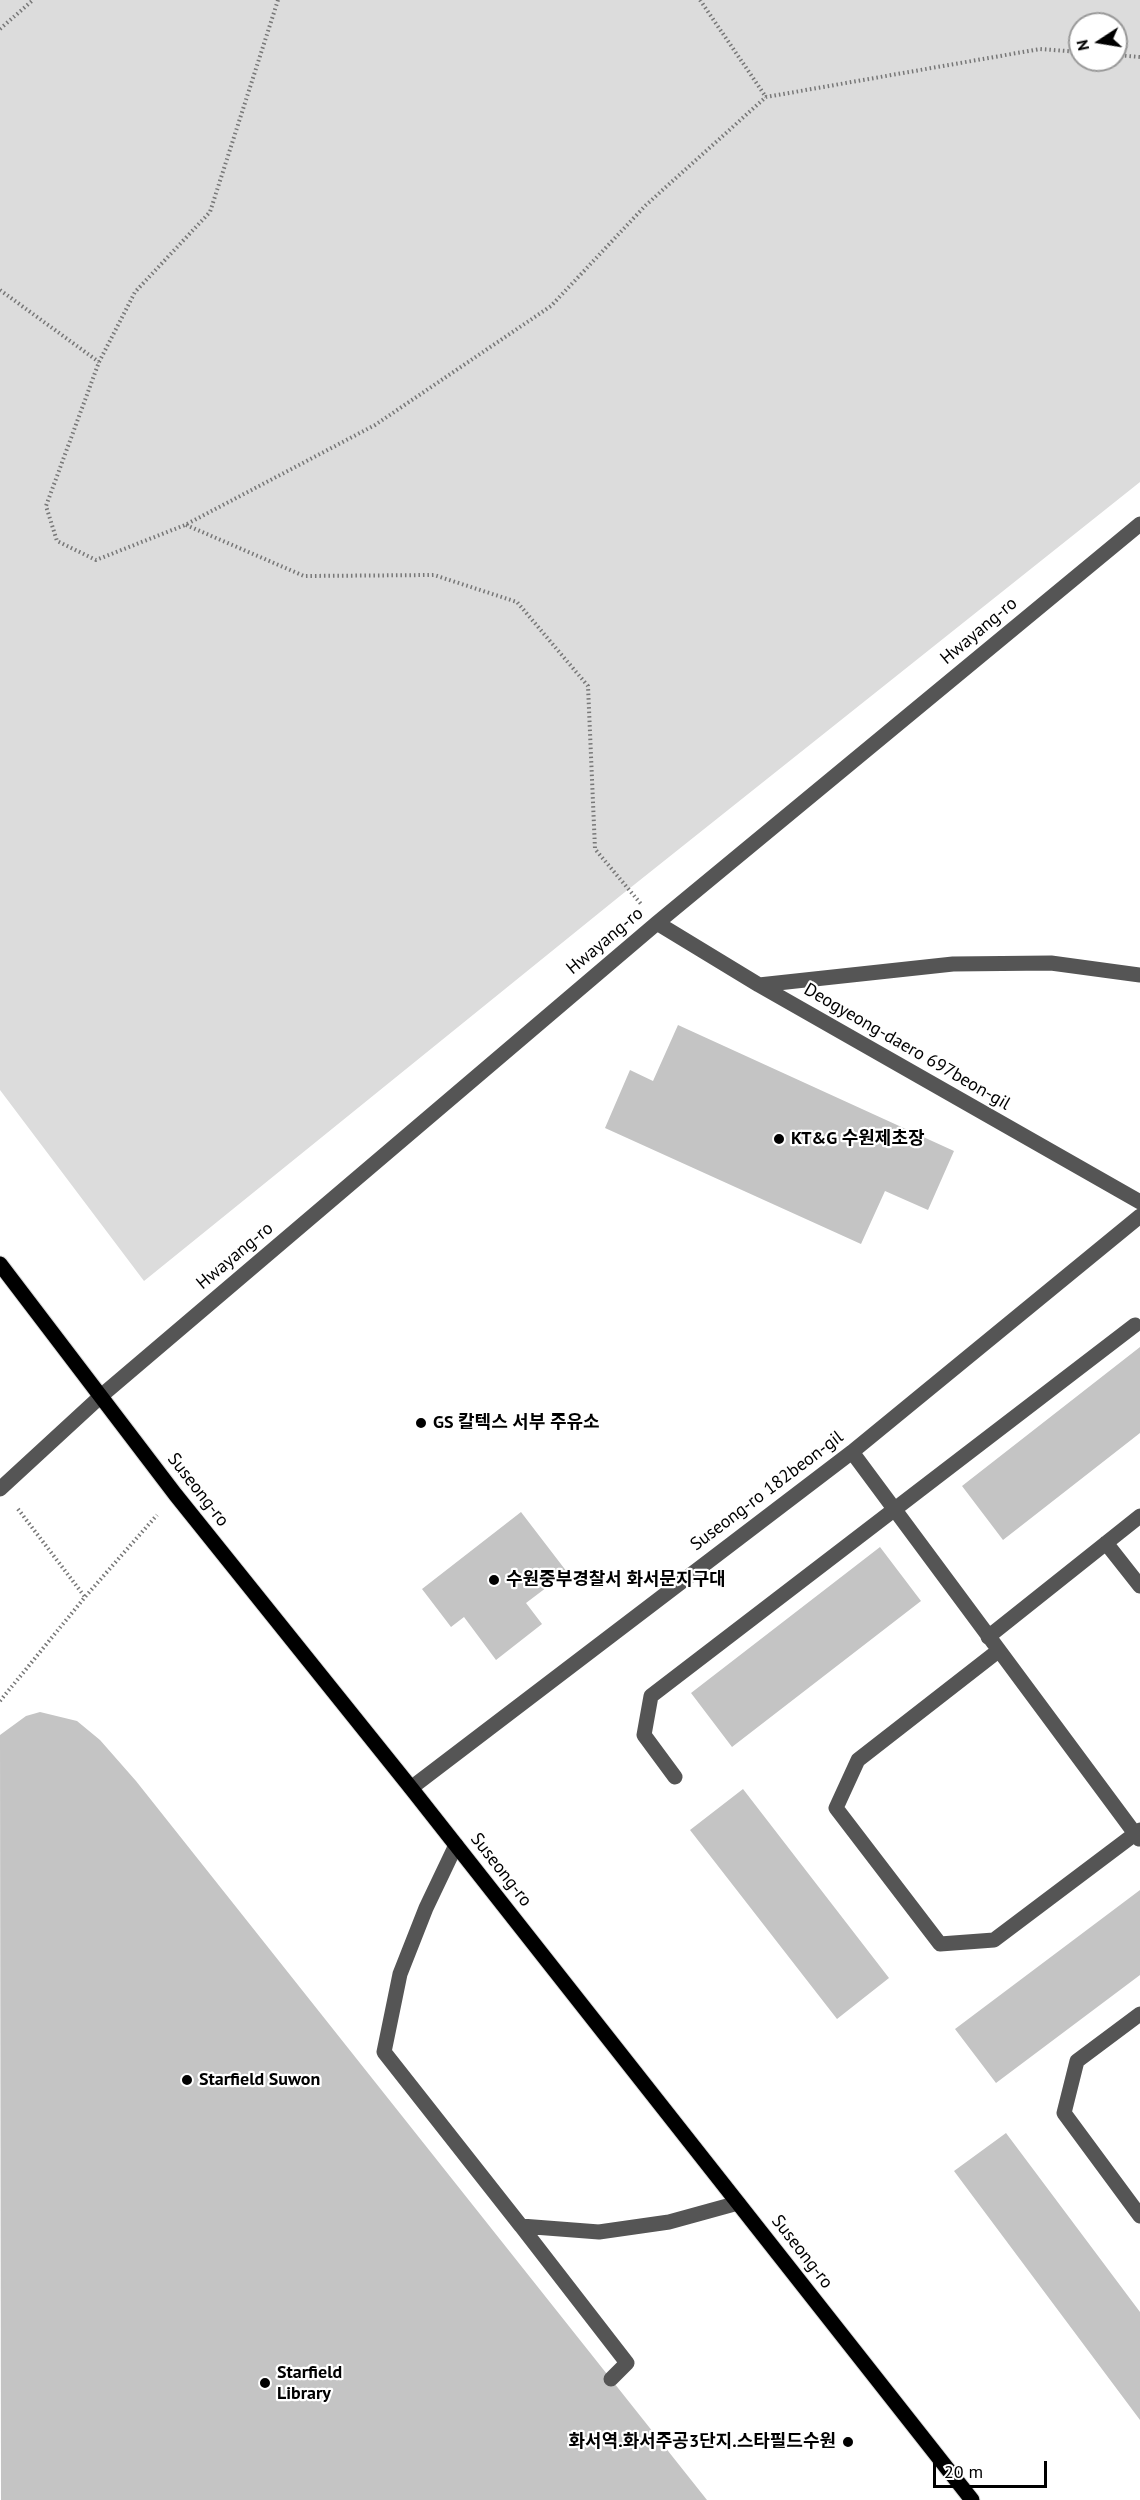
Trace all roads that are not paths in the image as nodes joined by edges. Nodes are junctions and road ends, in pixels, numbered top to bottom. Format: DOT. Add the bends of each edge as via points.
graph roads {
  1 [pos="1140,524"];
  2 [pos="657,923"];
  3 [pos="1140,975"];
  4 [pos="759,985"];
  5 [pos="1140,1202"];
  6 [pos="1140,1216"];
  7 [pos="0,1264"];
  8 [pos="1135,1325"];
  9 [pos="101,1396"];
  10 [pos="852,1452"];
  11 [pos="1,1488"];
  12 [pos="893,1509"];
  13 [pos="1140,1516"];
  14 [pos="1106,1543"];
  15 [pos="1140,1586"];
  16 [pos="987,1637"];
  17 [pos="998,1651"];
  18 [pos="675,1777"];
  19 [pos="411,1788"];
  20 [pos="1138,1834"];
  21 [pos="456,1845"];
  22 [pos="1140,2014"];
  23 [pos="738,2202"];
  24 [pos="1140,2216"];
  25 [pos="521,2226"];
  26 [pos="611,2379"];
  27 [pos="972,2500"];
  1 -- 2 [label="street, Hwayang-ro"];
  2 -- 4 [label="street, Deogyeong-daero 697beon-gil"];
  2 -- 9 [label="street, Hwayang-ro"];
  3 -- 4 [label="street" via="1051,963 953,964"];
  4 -- 5 [label="street, Deogyeong-daero 697beon-gil"];
  6 -- 10 [label="street, Suseong-ro 182beon-gil"];
  7 -- 9 [label="main road, Suseong-ro"];
  8 -- 12 [label="street"];
  9 -- 11 [label="street, Hwayang-ro"];
  9 -- 19 [label="main road, Suseong-ro"];
  10 -- 12 [label="street"];
  10 -- 19 [label="street, Suseong-ro 182beon-gil"];
  12 -- 16 [label="street"];
  12 -- 18 [label="street" via="651,1696 644,1735"];
  13 -- 14 [label="street"];
  14 -- 15 [label="street"];
  14 -- 16 [label="street"];
  16 -- 17 [label="street"];
  17 -- 20 [label="street"];
  17 -- 20 [label="street" via="858,1760 836,1808 940,1944 994,1940"];
  19 -- 21 [label="main road, Suseong-ro"];
  21 -- 23 [label="main road, Suseong-ro"];
  21 -- 25 [label="street" via="400,1974 384,2052"];
  22 -- 24 [label="street" via="1077,2061 1064,2113"];
  23 -- 25 [label="street" via="669,2222 599,2232"];
  23 -- 27 [label="main road, Suseong-ro"];
  25 -- 26 [label="street" via="627,2363"];
}
